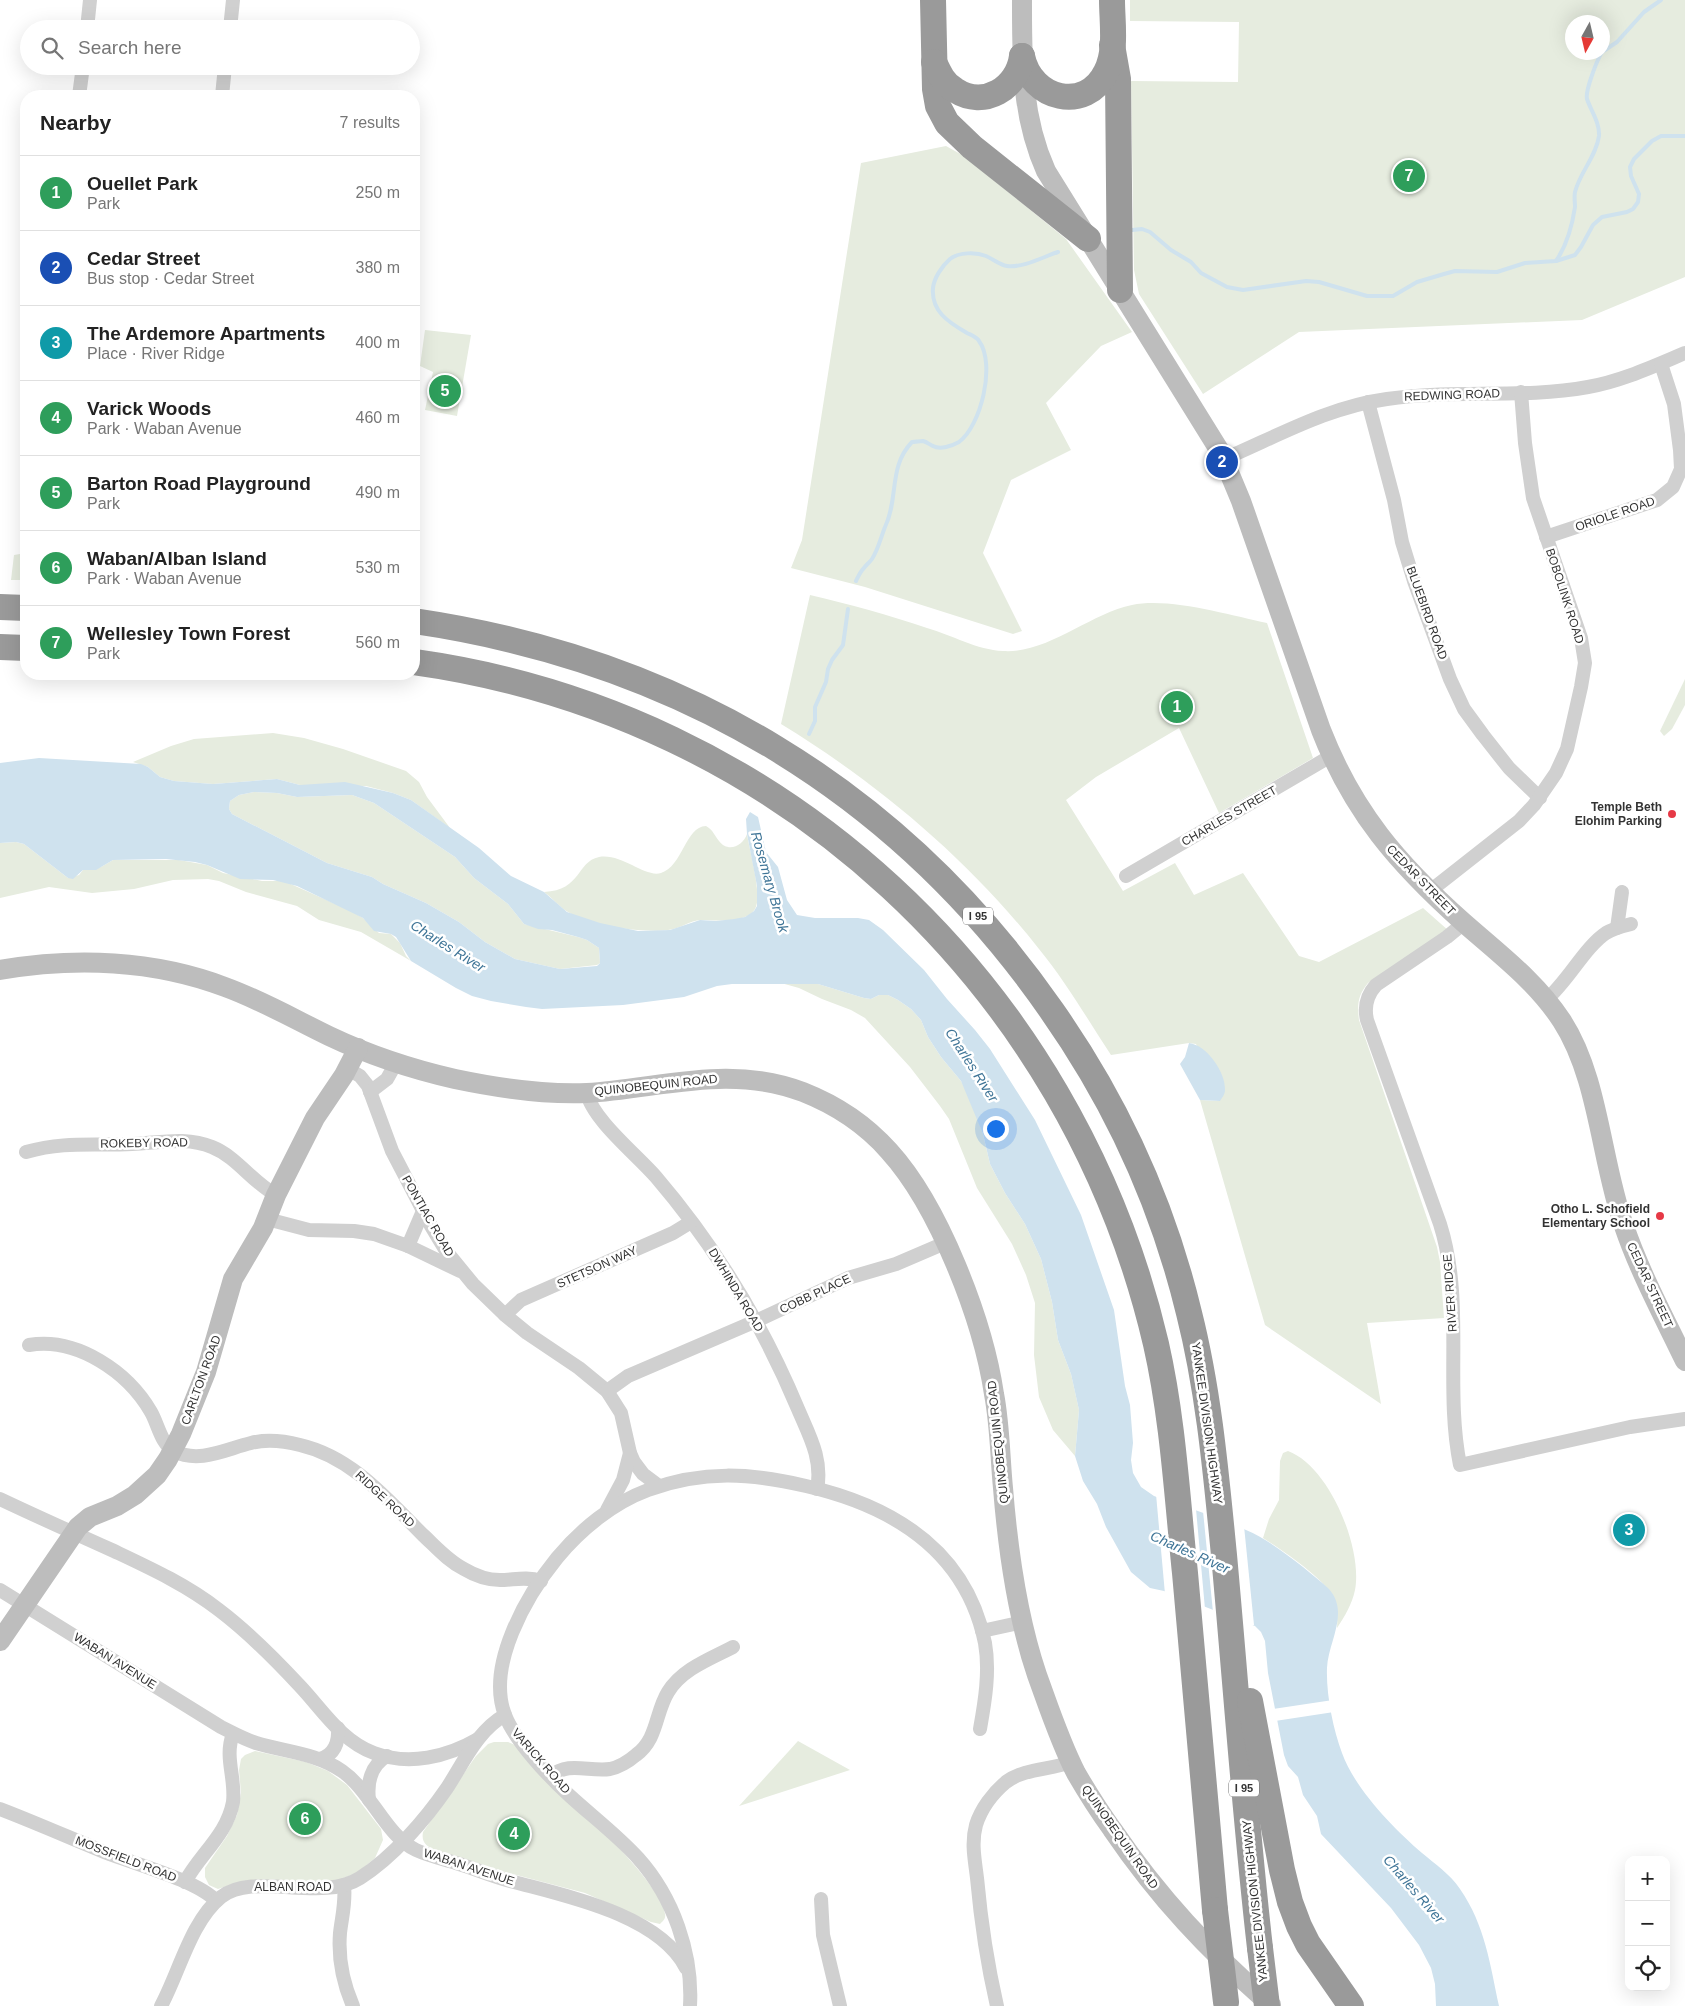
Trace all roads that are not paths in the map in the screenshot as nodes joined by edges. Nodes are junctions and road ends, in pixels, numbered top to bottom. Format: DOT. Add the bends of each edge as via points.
graph roads {
  1 [pos="90,0"];
  2 [pos="233,0"];
  3 [pos="932,0"];
  4 [pos="1022,0"];
  5 [pos="1112,0"];
  6 [pos="88,20"];
  7 [pos="231,20"];
  8 [pos="1112,45"];
  9 [pos="1022,56"];
  10 [pos="934,62"];
  11 [pos="82,75"];
  12 [pos="224,75"];
  13 [pos="80,90"];
  14 [pos="223,90"];
  15 [pos="1088,239"];
  16 [pos="1120,290"];
  17 [pos="1685,353"];
  18 [pos="1661,364"];
  19 [pos="1521,392"];
  20 [pos="1368,402"];
  21 [pos="1224,459"];
  22 [pos="1546,537"];
  23 [pos="0,607"];
  24 [pos="20,608"];
  25 [pos="420,622"];
  26 [pos="0,646"];
  27 [pos="20,648"];
  28 [pos="420,663"];
  29 [pos="1332,756"];
  30 [pos="1540,798"];
  31 [pos="1126,876"];
  32 [pos="1430,891"];
  33 [pos="1622,892"];
  34 [pos="1464,923"];
  35 [pos="1631,924"];
  36 [pos="1617,928"];
  37 [pos="0,970"];
  38 [pos="1546,1000"];
  39 [pos="358,1048"];
  40 [pos="396,1063"];
  41 [pos="348,1069"];
  42 [pos="370,1092"];
  43 [pos="587,1093"];
  44 [pos="26,1152"];
  45 [pos="276,1195"];
  46 [pos="423,1211"];
  47 [pos="268,1219"];
  48 [pos="691,1222"];
  49 [pos="945,1243"];
  50 [pos="408,1246"];
  51 [pos="463,1272"];
  52 [pos="505,1315"];
  53 [pos="756,1321"];
  54 [pos="28,1345"];
  55 [pos="1685,1361"];
  56 [pos="607,1391"];
  57 [pos="1685,1419"];
  58 [pos="173,1450"];
  59 [pos="630,1454"];
  60 [pos="659,1486"];
  61 [pos="817,1489"];
  62 [pos="0,1500"];
  63 [pos="602,1515"];
  64 [pos="74,1533"];
  65 [pos="540,1581"];
  66 [pos="0,1590"];
  67 [pos="25,1604"];
  68 [pos="1022,1622"];
  69 [pos="1231,1628"];
  70 [pos="982,1632"];
  71 [pos="0,1641"];
  72 [pos="733,1647"];
  73 [pos="505,1715"];
  74 [pos="338,1728"];
  75 [pos="980,1729"];
  76 [pos="233,1734"];
  77 [pos="478,1739"];
  78 [pos="387,1756"];
  79 [pos="320,1759"];
  80 [pos="1071,1762"];
  81 [pos="551,1776"];
  82 [pos="370,1800"];
  83 [pos="0,1809"];
  84 [pos="402,1841"];
  85 [pos="185,1882"];
  86 [pos="344,1885"];
  87 [pos="821,1899"];
  88 [pos="216,1902"];
  89 [pos="689,1974"];
  90 [pos="1226,2004"];
  91 [pos="161,2006"];
  92 [pos="353,2006"];
  93 [pos="690,2006"];
  94 [pos="699,2006"];
  95 [pos="840,2006"];
  96 [pos="997,2006"];
  97 [pos="1267,2006"];
  98 [pos="1273,2006"];
  99 [pos="1351,2006"];
  1 -- 6 [label="street"];
  2 -- 7 [label="street"];
  3 -- 10 [label="highway"];
  4 -- 9 [label="main road, CEDAR STREET"];
  5 -- 8 [label="highway"];
  8 -- 9 [label="highway" via="1104,76 1093,88 1075,96 1057,96 1042,89 1028,76"];
  8 -- 16 [label="highway" via="1118,79"];
  9 -- 10 [label="highway" via="1019,72 1008,86 994,94 978,97 954,90"];
  9 -- 15 [label="main road, CEDAR STREET" via="1027,111 1038,151 1050,179"];
  10 -- 15 [label="highway" via="936,98 947,123 972,148"];
  11 -- 13 [label="street"];
  12 -- 14 [label="street"];
  15 -- 16 [label="main road, CEDAR STREET"];
  16 -- 21 [label="main road, CEDAR STREET"];
  17 -- 18 [label="street, REDWING ROAD"];
  18 -- 19 [label="street, REDWING ROAD" via="1588,388"];
  18 -- 22 [label="street, ORIOLE ROAD" via="1674,404 1680,450 1682,469 1674,487 1657,500"];
  19 -- 20 [label="street, REDWING ROAD" via="1405,397"];
  19 -- 22 [label="street, BOBOLINK ROAD" via="1524,443 1533,498"];
  20 -- 21 [label="street, REDWING ROAD" via="1319,416"];
  20 -- 30 [label="street, BLUEBIRD ROAD" via="1414,581 1450,679 1464,709 1483,735 1509,768"];
  21 -- 29 [label="main road, CEDAR STREET"];
  22 -- 30 [label="street, BOBOLINK ROAD" via="1581,638 1585,663 1567,749"];
  23 -- 24 [label="highway"];
  25 -- 69 [label="highway, YANKEE DIVISION HIGHWAY / I 95" via="481,632 571,656 657,688 720,717 800,763 917,853 975,912 1032,982 1072,1040 1107,1100 1146,1182 1170,1248 1195,1335 1208,1411"];
  26 -- 27 [label="highway"];
  28 -- 90 [label="highway, bridge" via="488,675 559,694 637,723 710,759 781,801 837,841 888,884 951,947 994,999 1041,1067 1078,1132 1107,1193 1136,1270 1155,1342 1168,1408 1177,1491"];
  29 -- 31 [label="street, CHARLES STREET"];
  29 -- 32 [label="main road, CEDAR STREET" via="1359,807 1376,831"];
  30 -- 32 [label="street, BOBOLINK ROAD" via="1519,821"];
  32 -- 34 [label="main road, CEDAR STREET"];
  33 -- 36 [label="street"];
  34 -- 38 [label="main road, CEDAR STREET"];
  34 -- 57 [label="street, RIVER RIDGE" via="1376,985 1369,994 1366,1008 1367,1020 1448,1253 1460,1465 1630,1427"];
  35 -- 36 [label="street"];
  36 -- 38 [label="street" via="1597,941"];
  37 -- 39 [label="main road, QUINOBEQUIN ROAD" via="98,963 176,972 236,991"];
  38 -- 55 [label="main road, CEDAR STREET" via="1566,1028 1580,1057 1624,1226"];
  39 -- 40 [label="main road, QUINOBEQUIN ROAD"];
  39 -- 41 [label="main road, CARLTON ROAD"];
  40 -- 42 [label="street" via="387,1079"];
  40 -- 43 [label="main road, QUINOBEQUIN ROAD" via="498,1087"];
  41 -- 42 [label="street, PONTIAC ROAD" via="365,1081"];
  41 -- 45 [label="main road, CARLTON ROAD" via="315,1118"];
  42 -- 46 [label="street, PONTIAC ROAD" via="392,1150"];
  43 -- 48 [label="street, DWHINDA ROAD" via="594,1110 656,1177"];
  43 -- 49 [label="main road, QUINOBEQUIN ROAD" via="728,1078 772,1082 812,1096 853,1119 889,1151 924,1200"];
  44 -- 45 [label="street, ROKEBY ROAD" via="70,1144 192,1141 219,1150"];
  45 -- 47 [label="main road, CARLTON ROAD"];
  46 -- 50 [label="street"];
  46 -- 51 [label="street, PONTIAC ROAD"];
  47 -- 50 [label="street" via="309,1230 364,1232"];
  47 -- 58 [label="main road, CARLTON ROAD" via="232,1279 210,1360"];
  48 -- 52 [label="street, STETSON WAY" via="521,1300"];
  48 -- 53 [label="street, DWHINDA ROAD" via="722,1263"];
  49 -- 53 [label="street, COBB PLACE" via="896,1264 848,1278"];
  49 -- 68 [label="main road, QUINOBEQUIN ROAD" via="972,1311 991,1375 1009,1547"];
  50 -- 51 [label="street"];
  51 -- 52 [label="street, PONTIAC ROAD"];
  52 -- 56 [label="street, PONTIAC ROAD"];
  53 -- 56 [label="street, COBB PLACE" via="628,1376"];
  53 -- 61 [label="street, DWHINDA ROAD" via="787,1381 815,1448 819,1473"];
  54 -- 58 [label="street" via="74,1350 114,1370 145,1402 166,1444"];
  56 -- 59 [label="street, PONTIAC ROAD" via="621,1413"];
  58 -- 64 [label="main road, CARLTON ROAD" via="144,1488 116,1506 90,1517"];
  58 -- 65 [label="street, RIDGE ROAD" via="202,1456 269,1441 309,1447 342,1462 364,1477 441,1553 464,1569 490,1579 528,1578"];
  59 -- 60 [label="street, PONTIAC ROAD" via="643,1474"];
  59 -- 63 [label="street, PONTIAC ROAD" via="619,1490"];
  60 -- 61 [label="street, VARICK ROAD" via="690,1478 729,1474 770,1478"];
  60 -- 63 [label="street, VARICK ROAD" via="633,1496"];
  61 -- 70 [label="street, VARICK ROAD" via="874,1508 921,1536 941,1555 961,1582"];
  62 -- 64 [label="street"];
  63 -- 65 [label="street, VARICK ROAD" via="567,1547"];
  64 -- 67 [label="main road, CARLTON ROAD"];
  64 -- 74 [label="street" via="158,1572 208,1601 274,1660"];
  65 -- 73 [label="street, VARICK ROAD" via="517,1622 506,1651 500,1687"];
  66 -- 67 [label="street, WABAN AVENUE"];
  67 -- 71 [label="main road, CARLTON ROAD"];
  67 -- 76 [label="street, WABAN AVENUE"];
  68 -- 70 [label="street"];
  68 -- 80 [label="main road, QUINOBEQUIN ROAD" via="1037,1675"];
  69 -- 97 [label="highway, YANKEE DIVISION HIGHWAY / I 95, bridge"];
  69 -- 99 [label="highway" via="1255,1718 1290,1902 1308,1944"];
  70 -- 75 [label="street, VARICK ROAD" via="987,1668"];
  72 -- 81 [label="street" via="692,1668 674,1684 665,1697 652,1738 634,1757 614,1768 566,1768"];
  73 -- 77 [label="street, ALBAN ROAD" via="491,1724"];
  73 -- 81 [label="street, VARICK ROAD" via="515,1733"];
  74 -- 78 [label="street" via="364,1748"];
  74 -- 79 [label="street" via="333,1750"];
  76 -- 79 [label="street, WABAN AVENUE"];
  76 -- 85 [label="street, MOSSFIELD ROAD" via="229,1753 234,1792 230,1813 215,1842"];
  77 -- 78 [label="street" via="455,1751 426,1758"];
  77 -- 84 [label="street, ALBAN ROAD" via="436,1802"];
  78 -- 82 [label="street" via="371,1775"];
  79 -- 82 [label="street, WABAN AVENUE" via="347,1775"];
  80 -- 96 [label="street" via="1029,1772 1006,1782 989,1800 976,1824 974,1850 981,1923"];
  80 -- 98 [label="main road, QUINOBEQUIN ROAD" via="1092,1800 1156,1889 1213,1953"];
  81 -- 89 [label="street, VARICK ROAD" via="638,1858 655,1880 677,1924"];
  82 -- 84 [label="street, WABAN AVENUE"];
  83 -- 85 [label="street, MOSSFIELD ROAD"];
  84 -- 86 [label="street, ALBAN ROAD" via="368,1872"];
  84 -- 89 [label="street, WABAN AVENUE" via="424,1854 604,1908 661,1938 677,1954"];
  85 -- 88 [label="street" via="205,1891"];
  86 -- 88 [label="street, ALBAN ROAD" via="240,1888"];
  86 -- 92 [label="street" via="340,1958"];
  87 -- 95 [label="street" via="823,1935"];
  88 -- 91 [label="street, ALBAN ROAD" via="198,1928"];
  89 -- 93 [label="street, VARICK ROAD"];
  89 -- 94 [label="street, WABAN AVENUE"];
}
